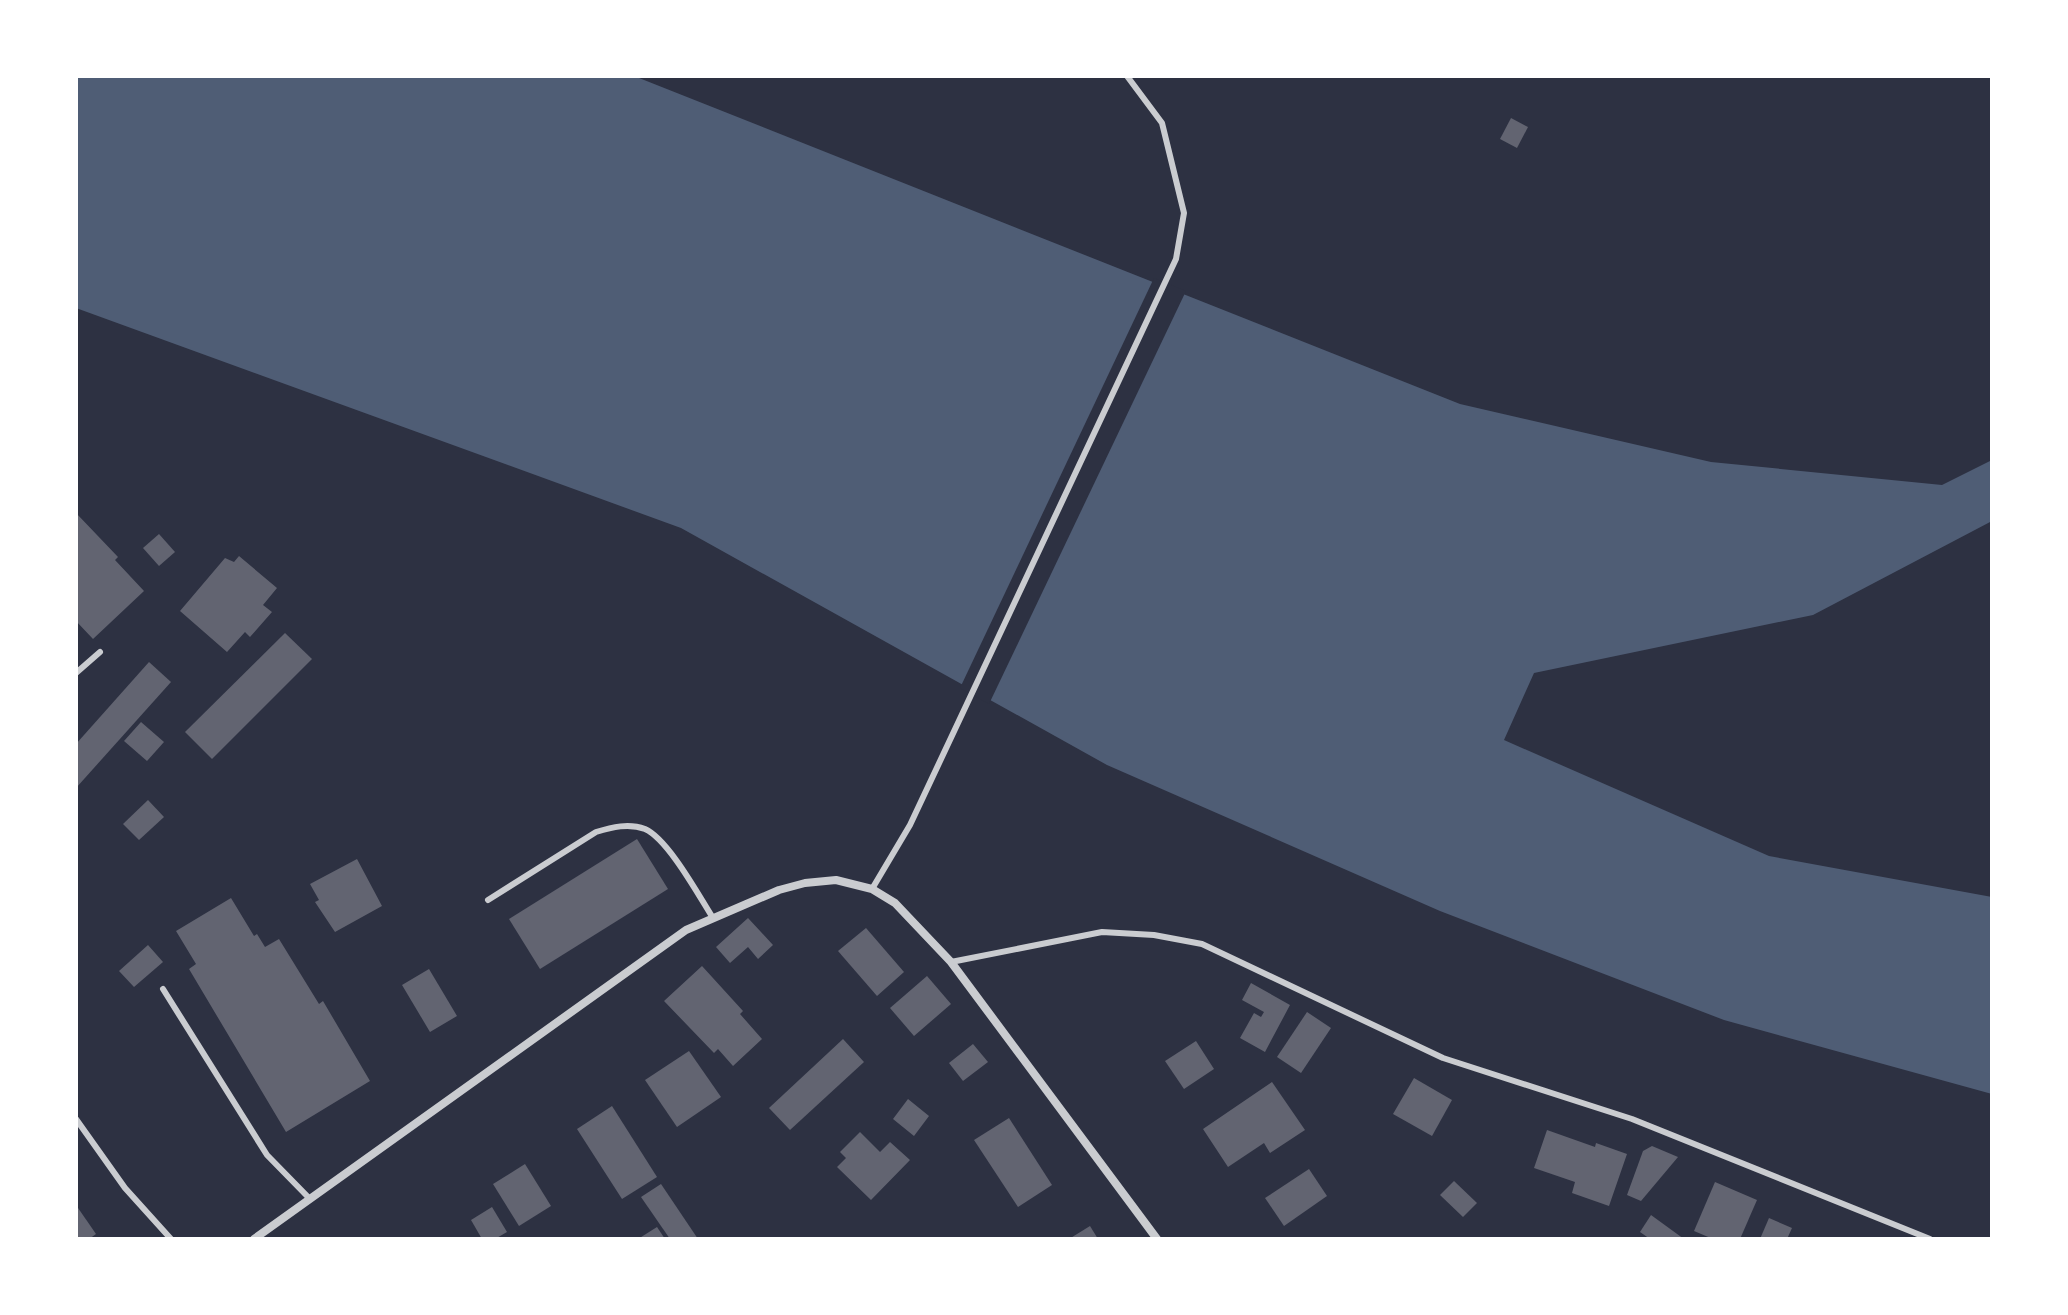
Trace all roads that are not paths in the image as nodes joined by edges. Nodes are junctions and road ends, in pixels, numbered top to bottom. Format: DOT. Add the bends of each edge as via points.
graph roads {
  1 [pos="1127,76"];
  2 [pos="100,652"];
  3 [pos="76,673"];
  4 [pos="872,889"];
  5 [pos="488,900"];
  6 [pos="713,918"];
  7 [pos="951,962"];
  8 [pos="163,989"];
  9 [pos="76,1119"];
  10 [pos="310,1199"];
  11 [pos="171,1239"];
  12 [pos="254,1239"];
  13 [pos="1157,1239"];
  14 [pos="1930,1239"];
  1 -- 4 [label="lane" via="1162,123 1184,213 1176,259 910,825"];
  2 -- 3 [label="lane"];
  4 -- 6 [label="street" via="836,880 805,883"];
  4 -- 7 [label="street" via="895,903"];
  5 -- 6 [label="lane" via="596,832 635,827 658,839"];
  6 -- 10 [label="street" via="686,930"];
  7 -- 13 [label="street"];
  7 -- 14 [label="lane" via="1102,932 1202,944 1443,1058 1632,1119"];
  8 -- 10 [label="lane" via="267,1155"];
  9 -- 11 [label="lane" via="125,1188"];
  10 -- 12 [label="street"];
}
